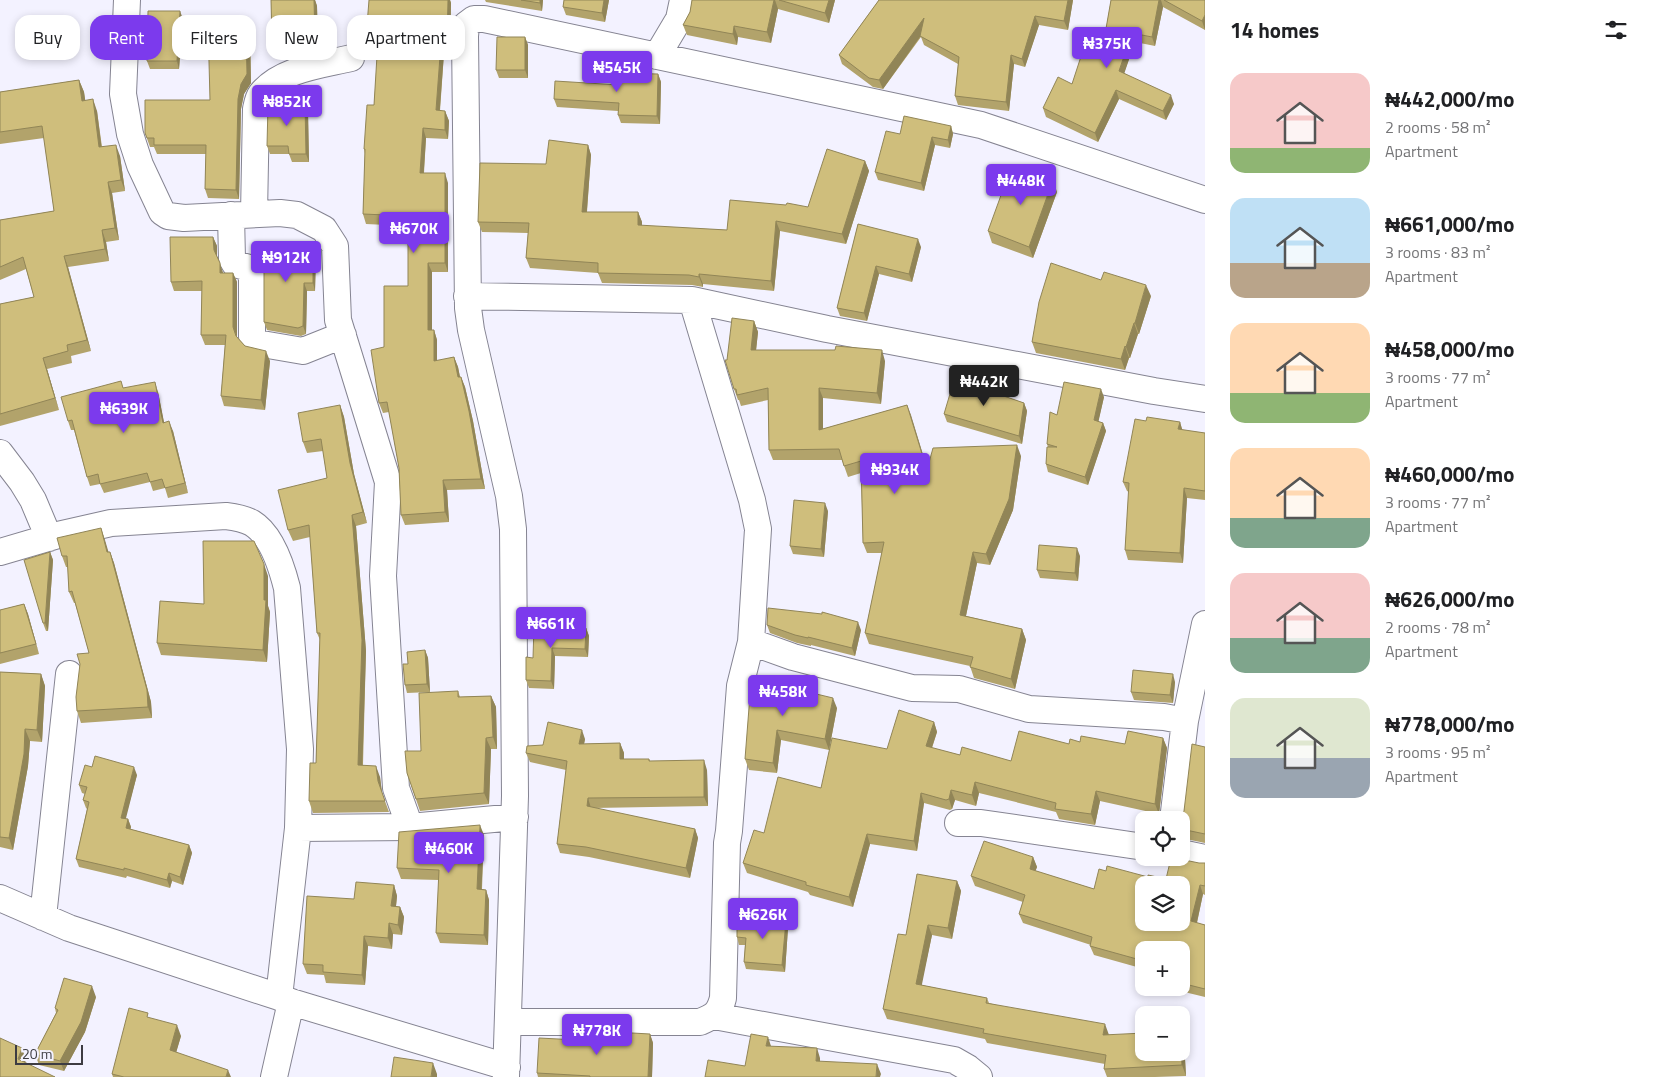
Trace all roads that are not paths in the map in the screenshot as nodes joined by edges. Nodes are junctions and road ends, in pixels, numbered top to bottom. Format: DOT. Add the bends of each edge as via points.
graph roads {
  1 [pos="127,0"];
  2 [pos="683,0"];
  3 [pos="657,56"];
  4 [pos="347,59"];
  5 [pos="1205,200"];
  6 [pos="243,215"];
  7 [pos="467,296"];
  8 [pos="692,300"];
  9 [pos="343,335"];
  10 [pos="1205,399"];
  11 [pos="0,453"];
  12 [pos="49,538"];
  13 [pos="0,552"];
  14 [pos="1205,624"];
  15 [pos="750,642"];
  16 [pos="69,674"];
  17 [pos="1185,721"];
  18 [pos="1173,811"];
  19 [pos="515,817"];
  20 [pos="958,823"];
  21 [pos="410,827"];
  22 [pos="298,828"];
  23 [pos="1135,846"];
  24 [pos="1190,855"];
  25 [pos="1205,858"];
  26 [pos="0,898"];
  27 [pos="43,918"];
  28 [pos="285,999"];
  29 [pos="714,1016"];
  30 [pos="508,1022"];
  31 [pos="506,1072"];
  32 [pos="274,1077"];
  33 [pos="979,1077"];
  1 -- 6 [label="street" via="123,94 130,134 140,165 162,212 184,218"];
  2 -- 3 [label="street" via="679,19"];
  3 -- 5 [label="street" via="981,126"];
  3 -- 7 [label="street" via="484,19 474,19 466,25"];
  4 -- 6 [label="street" via="295,72 260,96"];
  6 -- 9 [label="street" via="297,215 324,229 335,246 337,311"];
  6 -- 9 [label="street" via="232,259 235,264 249,268 252,274 252,337 256,343 303,351"];
  7 -- 8 [label="street"];
  7 -- 19 [label="street" via="471,330 514,529"];
  8 -- 10 [label="street" via="836,331"];
  8 -- 15 [label="street" via="758,529"];
  9 -- 21 [label="street" via="388,482 383,576 396,788"];
  11 -- 12 [label="street" via="22,482"];
  12 -- 13 [label="street"];
  12 -- 22 [label="street" via="111,523 226,516 252,523 262,532 278,559 287,588 300,749"];
  14 -- 17 [label="street"];
  15 -- 17 [label="street" via="793,657 912,688 959,689 1028,709"];
  15 -- 29 [label="street" via="740,686 727,842 723,998 721,1008"];
  16 -- 27 [label="street"];
  17 -- 18 [label="street"];
  19 -- 21 [label="street"];
  19 -- 30 [label="street"];
  20 -- 23 [label="street" via="981,823"];
  21 -- 22 [label="street"];
  22 -- 28 [label="street"];
  24 -- 25 [label="street"];
  26 -- 27 [label="street"];
  27 -- 28 [label="street"];
  28 -- 31 [label="street"];
  28 -- 32 [label="street"];
  29 -- 30 [label="street" via="700,1022"];
  29 -- 33 [label="street" via="954,1060"];
  30 -- 31 [label="street"];
}
